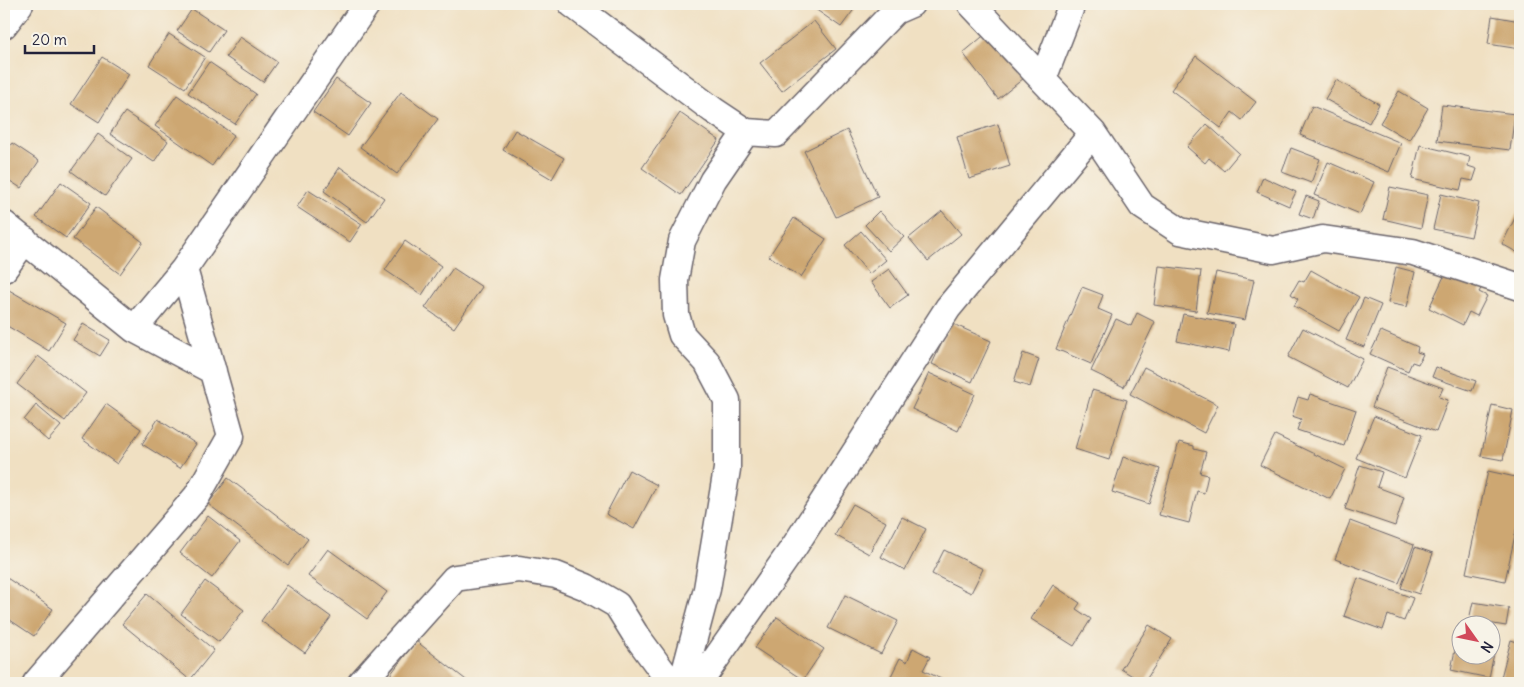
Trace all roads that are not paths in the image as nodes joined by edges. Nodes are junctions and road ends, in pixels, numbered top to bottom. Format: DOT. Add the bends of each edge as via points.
graph roads {
  1 [pos="20,4"];
  2 [pos="368,4"];
  3 [pos="572,4"];
  4 [pos="910,4"];
  5 [pos="972,4"];
  6 [pos="1072,4"];
  7 [pos="4,25"];
  8 [pos="1042,79"];
  9 [pos="746,132"];
  10 [pos="1093,133"];
  11 [pos="4,224"];
  12 [pos="25,240"];
  13 [pos="4,269"];
  14 [pos="184,269"];
  15 [pos="1520,287"];
  16 [pos="134,329"];
  17 [pos="213,371"];
  18 [pos="36,683"];
  19 [pos="361,683"];
  20 [pos="671,683"];
  21 [pos="682,683"];
  22 [pos="699,683"];
  1 -- 7 [label="street"];
  2 -- 14 [label="street"];
  3 -- 9 [label="street"];
  4 -- 9 [label="street" via="894,11 776,134"];
  5 -- 8 [label="street"];
  6 -- 8 [label="street"];
  8 -- 10 [label="street"];
  9 -- 21 [label="street" via="713,180 682,241 675,280 676,315 682,334 707,362 727,400 726,469 722,496 707,589"];
  10 -- 15 [label="street" via="1142,206 1180,231 1273,250 1323,239 1413,252"];
  10 -- 22 [label="street" via="948,308 794,547"];
  11 -- 12 [label="street"];
  12 -- 13 [label="street"];
  12 -- 16 [label="street"];
  14 -- 16 [label="street"];
  14 -- 17 [label="street"];
  16 -- 17 [label="street"];
  17 -- 18 [label="street" via="231,436 197,496"];
  19 -- 20 [label="street" via="455,578 519,569 556,575 617,604"];
}
